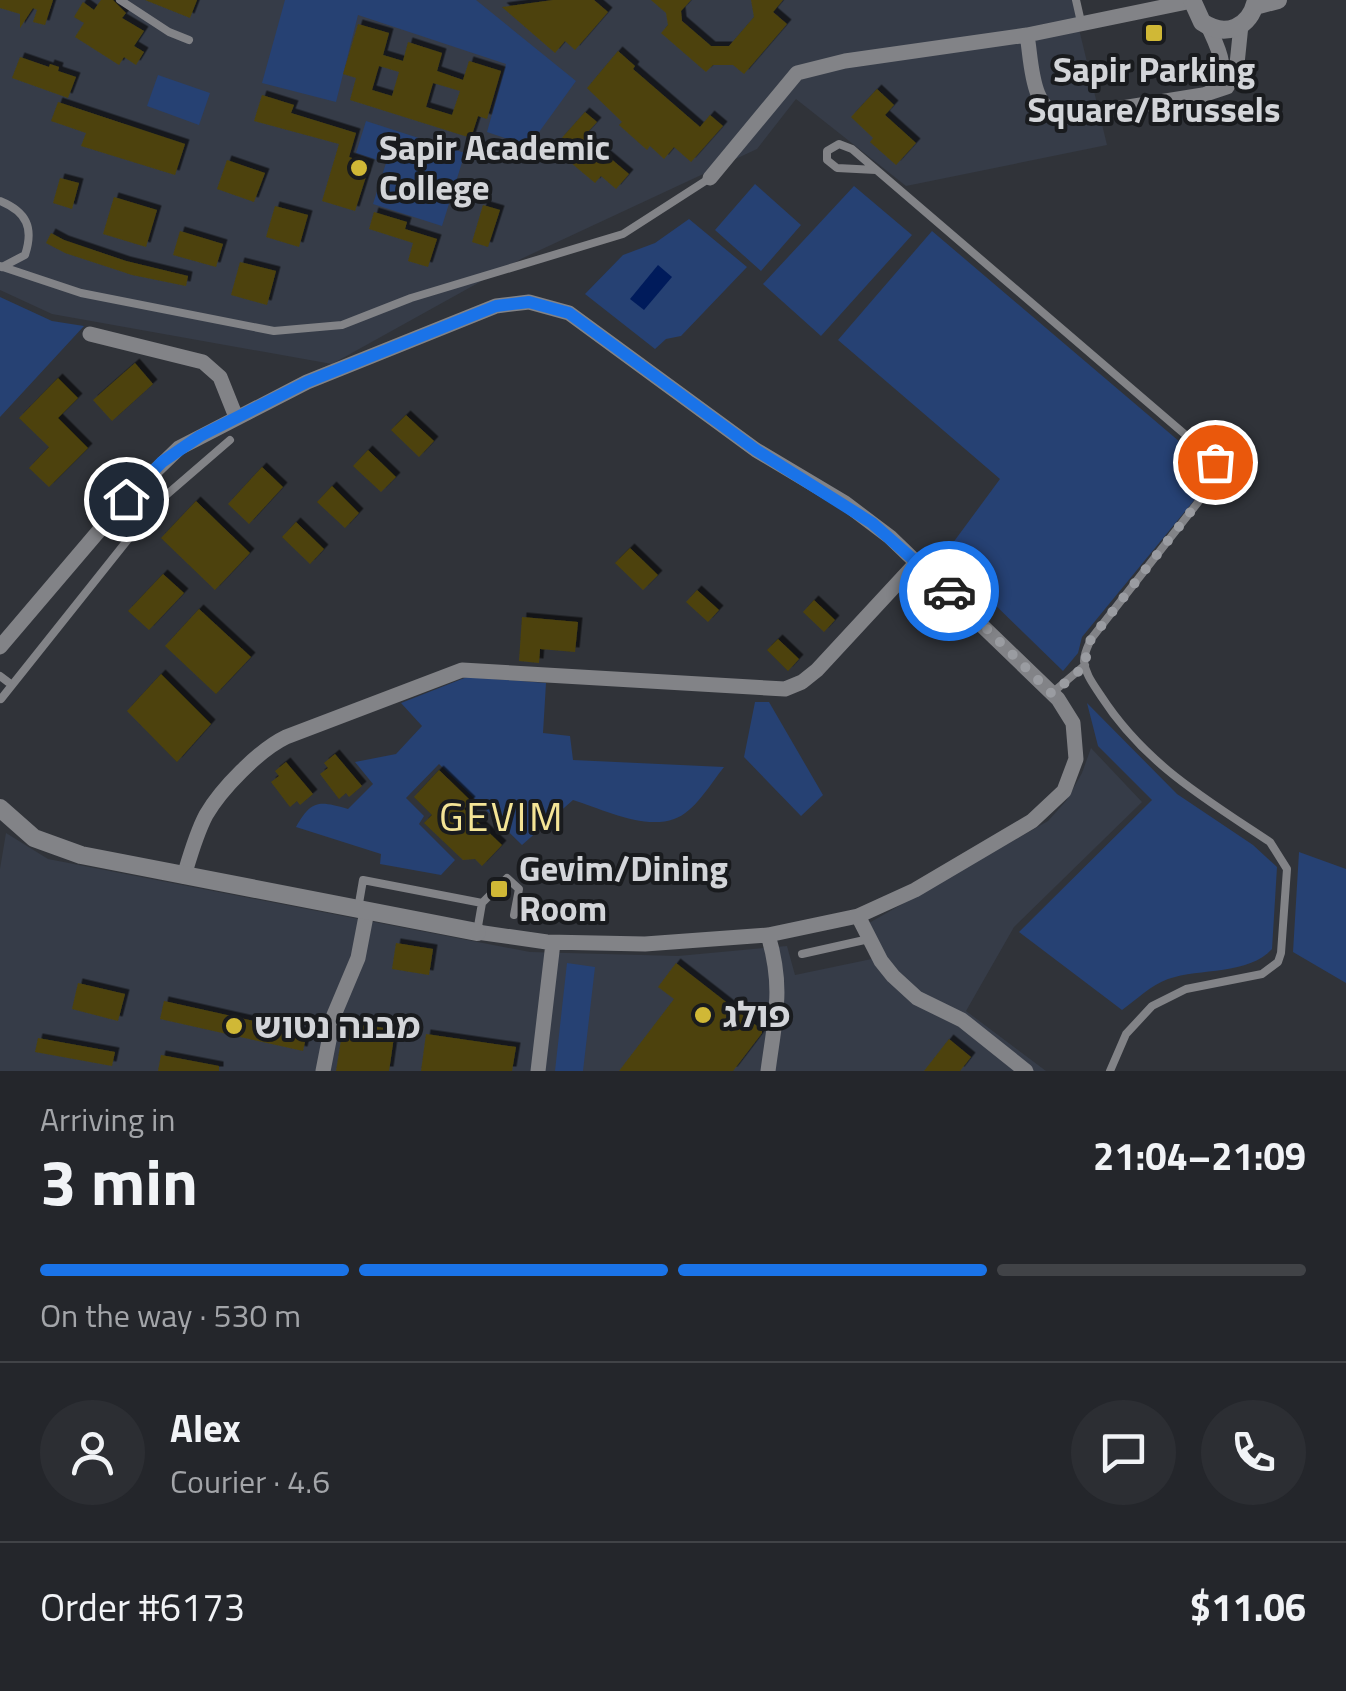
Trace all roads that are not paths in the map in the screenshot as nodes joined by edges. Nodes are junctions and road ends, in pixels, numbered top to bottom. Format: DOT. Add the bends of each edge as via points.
graph roads {
  1 [pos="120,0"];
  2 [pos="1076,0"];
  3 [pos="1278,0"];
  4 [pos="1192,1"];
  5 [pos="1256,3"];
  6 [pos="1081,22"];
  7 [pos="1208,26"];
  8 [pos="1241,26"];
  9 [pos="1026,35"];
  10 [pos="189,40"];
  11 [pos="1203,95"];
  12 [pos="876,170"];
  13 [pos="710,178"];
  14 [pos="0,202"];
  15 [pos="1,267"];
  16 [pos="90,334"];
  17 [pos="236,417"];
  18 [pos="230,440"];
  19 [pos="918,562"];
  20 [pos="0,647"];
  21 [pos="1086,665"];
  22 [pos="0,676"];
  23 [pos="12,685"];
  24 [pos="1052,694"];
  25 [pos="1,699"];
  26 [pos="0,808"];
  27 [pos="184,876"];
  28 [pos="482,903"];
  29 [pos="362,910"];
  30 [pos="514,916"];
  31 [pos="858,916"];
  32 [pos="477,932"];
  33 [pos="768,935"];
  34 [pos="869,939"];
  35 [pos="553,942"];
  36 [pos="802,954"];
  37 [pos="323,1071"];
  38 [pos="538,1071"];
  39 [pos="768,1071"];
  40 [pos="1026,1071"];
  41 [pos="1110,1071"];
  1 -- 10 [label="lane"];
  2 -- 6 [label="lane"];
  3 -- 5 [label="street"];
  4 -- 6 [label="street"];
  4 -- 7 [label="street"];
  5 -- 8 [label="street"];
  6 -- 9 [label="street"];
  7 -- 8 [label="street"];
  7 -- 11 [label="street" via="1223,69 1220,82"];
  8 -- 11 [label="street" via="1227,87"];
  9 -- 11 [label="street" via="1039,101 1056,116"];
  9 -- 13 [label="street" via="796,73"];
  12 -- 12 [label="lane" via="845,145 827,151 837,168"];
  12 -- 21 [label="lane" via="1218,469 1091,639"];
  13 -- 15 [label="lane" via="624,234 342,325 274,331 82,293"];
  14 -- 15 [label="lane" via="24,216 30,228 25,256"];
  16 -- 17 [label="street" via="204,362 220,376"];
  17 -- 19 [label="street" via="496,306 542,303 569,313 756,450 858,513"];
  17 -- 20 [label="street" via="179,448 144,478"];
  18 -- 23 [label="lane" via="157,503"];
  19 -- 24 [label="street"];
  19 -- 27 [label="street" via="817,670 784,689 462,670 286,736 257,756 208,811"];
  21 -- 24 [label="lane"];
  21 -- 41 [label="lane" via="1138,745 1173,777 1270,842 1287,869 1278,962 1262,974 1186,988 1152,1006 1126,1034"];
  22 -- 23 [label="lane"];
  23 -- 25 [label="lane"];
  24 -- 31 [label="street" via="1076,739 1072,775 1054,803 915,890"];
  26 -- 27 [label="street" via="22,830 60,850"];
  27 -- 29 [label="street"];
  28 -- 29 [label="lane" via="363,880"];
  28 -- 30 [label="lane" via="508,878 519,889"];
  28 -- 32 [label="lane"];
  29 -- 32 [label="street"];
  29 -- 37 [label="street" via="358,958 334,1015"];
  31 -- 33 [label="street"];
  31 -- 34 [label="street"];
  32 -- 35 [label="street"];
  33 -- 35 [label="street"];
  33 -- 39 [label="street" via="779,988"];
  34 -- 36 [label="lane"];
  34 -- 40 [label="street" via="918,998 962,1020"];
  35 -- 38 [label="street"];
}
